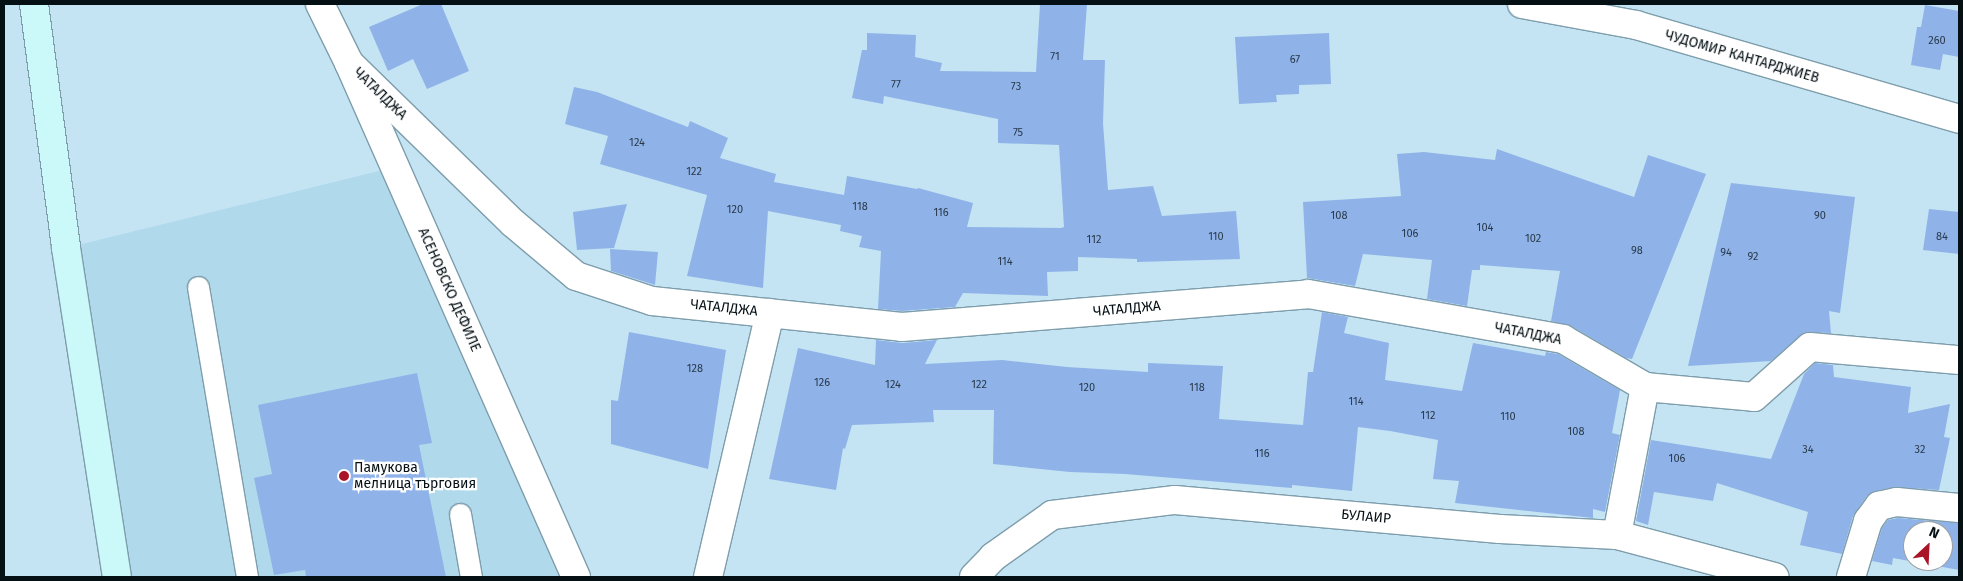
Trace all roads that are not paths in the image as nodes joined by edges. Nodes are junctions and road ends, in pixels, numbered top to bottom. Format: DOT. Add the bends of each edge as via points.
graph roads {
  1 [pos="34,4"];
  2 [pos="320,4"];
  3 [pos="1522,4"];
  4 [pos="348,63"];
  5 [pos="1959,119"];
  6 [pos="198,287"];
  7 [pos="770,313"];
  8 [pos="1959,360"];
  9 [pos="1645,387"];
  10 [pos="1959,508"];
  11 [pos="460,514"];
  12 [pos="1617,535"];
  13 [pos="117,577"];
  14 [pos="247,577"];
  15 [pos="471,577"];
  16 [pos="576,577"];
  17 [pos="708,577"];
  18 [pos="974,577"];
  19 [pos="1775,577"];
  20 [pos="1851,577"];
  1 -- 13 [label="main road" via="66,248"];
  2 -- 4 [label="street, АСЕНОВСКО ДЕФИЛЕ"];
  3 -- 5 [label="street, ЧУДОМИР КАНТАРДЖИЕВ" via="1636,25"];
  4 -- 7 [label="street, ЧАТАЛДЖА" via="513,223 576,276 652,301"];
  4 -- 16 [label="street, АСЕНОВСКО ДЕФИЛЕ"];
  6 -- 14 [label="lane"];
  7 -- 9 [label="street, ЧАТАЛДЖА" via="902,327 1308,294 1563,339"];
  7 -- 17 [label="street"];
  8 -- 9 [label="street, ЧАТАЛДЖА" via="1810,347 1754,397"];
  9 -- 12 [label="street"];
  10 -- 20 [label="street" via="1897,502 1879,506 1868,521"];
  11 -- 15 [label="lane"];
  12 -- 18 [label="street, БУЛАИР" via="1500,529 1175,500 1052,515 993,557"];
  12 -- 19 [label="street, БУЛАИР"];
}
